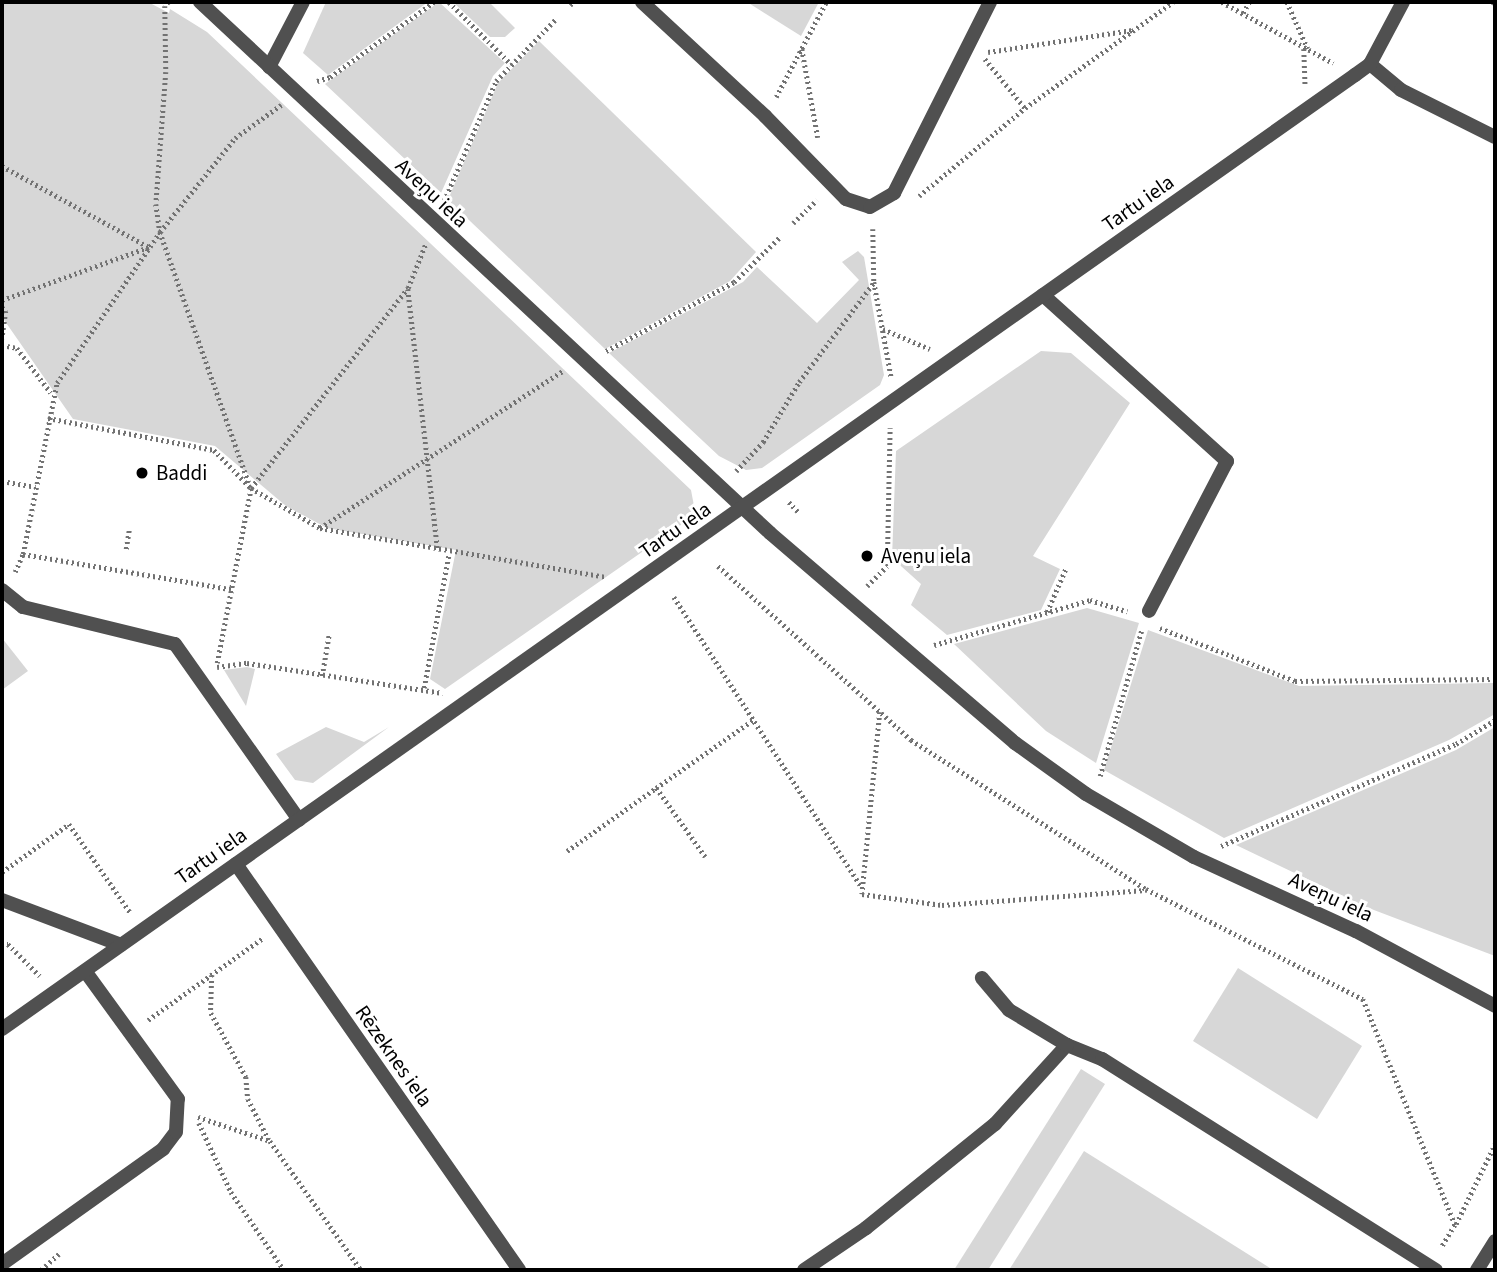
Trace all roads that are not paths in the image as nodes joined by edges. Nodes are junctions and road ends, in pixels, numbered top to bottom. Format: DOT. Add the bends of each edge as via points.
graph roads {
  1 [pos="200,2"];
  2 [pos="303,2"];
  3 [pos="642,2"];
  4 [pos="989,2"];
  5 [pos="1403,2"];
  6 [pos="1370,64"];
  7 [pos="269,67"];
  8 [pos="1495,137"];
  9 [pos="1043,295"];
  10 [pos="743,508"];
  11 [pos="3,592"];
  12 [pos="1147,617"];
  13 [pos="299,820"];
  14 [pos="236,864"];
  15 [pos="2,900"];
  16 [pos="121,945"];
  17 [pos="85,971"];
  18 [pos="982,978"];
  19 [pos="1495,1006"];
  20 [pos="2,1029"];
  21 [pos="1067,1045"];
  22 [pos="1495,1241"];
  23 [pos="2,1264"];
  24 [pos="1433,1268"];
  25 [pos="519,1270"];
  26 [pos="804,1270"];
  27 [pos="1477,1270"];
  1 -- 7 [label="street, Aveņu iela"];
  2 -- 7 [label="street"];
  3 -- 4 [label="street" via="846,199 870,207 894,193"];
  5 -- 6 [label="street"];
  6 -- 8 [label="street" via="1401,90"];
  6 -- 9 [label="street, Tartu iela"];
  7 -- 10 [label="street, Aveņu iela"];
  9 -- 10 [label="street, Tartu iela"];
  9 -- 12 [label="street" via="1227,461"];
  10 -- 13 [label="street, Tartu iela"];
  10 -- 19 [label="street, Aveņu iela" via="1015,743 1086,794 1194,857 1367,936"];
  11 -- 13 [label="street" via="23,607 175,644"];
  13 -- 14 [label="street, Tartu iela"];
  14 -- 16 [label="street, Tartu iela"];
  14 -- 25 [label="street, Rēzeknes iela"];
  15 -- 16 [label="street"];
  16 -- 17 [label="street, Tartu iela"];
  17 -- 20 [label="street, Tartu iela"];
  17 -- 23 [label="street" via="178,1099 181,1110 176,1132 163,1149"];
  18 -- 21 [label="street" via="1009,1010"];
  21 -- 24 [label="street" via="1102,1059"];
  21 -- 26 [label="street" via="995,1124 866,1228"];
  22 -- 27 [label="street"];
}
